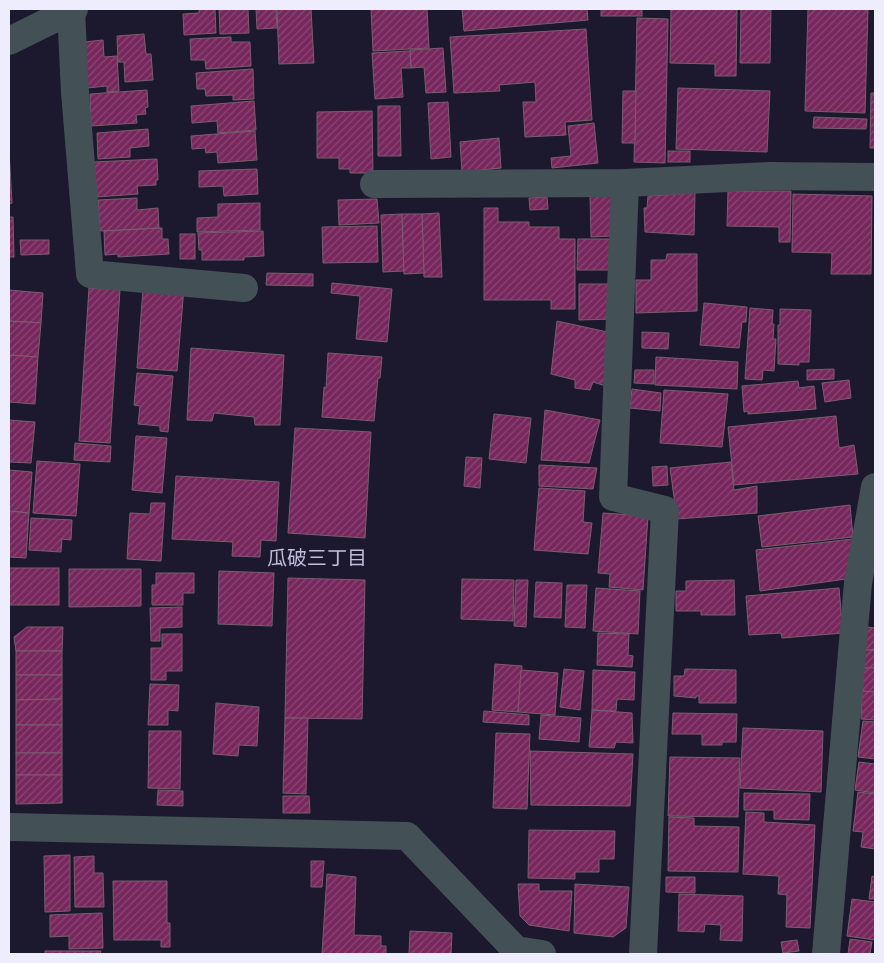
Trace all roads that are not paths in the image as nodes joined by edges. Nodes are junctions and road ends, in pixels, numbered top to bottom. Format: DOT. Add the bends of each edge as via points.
graph roads {
  1 [pos="73,9"];
  2 [pos="9,41"];
  3 [pos="875,177"];
  4 [pos="374,184"];
  5 [pos="625,184"];
  6 [pos="244,288"];
  7 [pos="875,487"];
  8 [pos="9,827"];
  9 [pos="542,954"];
  10 [pos="643,954"];
  11 [pos="826,954"];
  1 -- 2 [label="street"];
  1 -- 6 [label="street" via="75,92 90,274"];
  3 -- 5 [label="street" via="770,176"];
  4 -- 5 [label="street"];
  5 -- 10 [label="street" via="613,497 665,510"];
  7 -- 11 [label="street" via="858,584"];
  8 -- 9 [label="street" via="407,836 516,950"];
}
